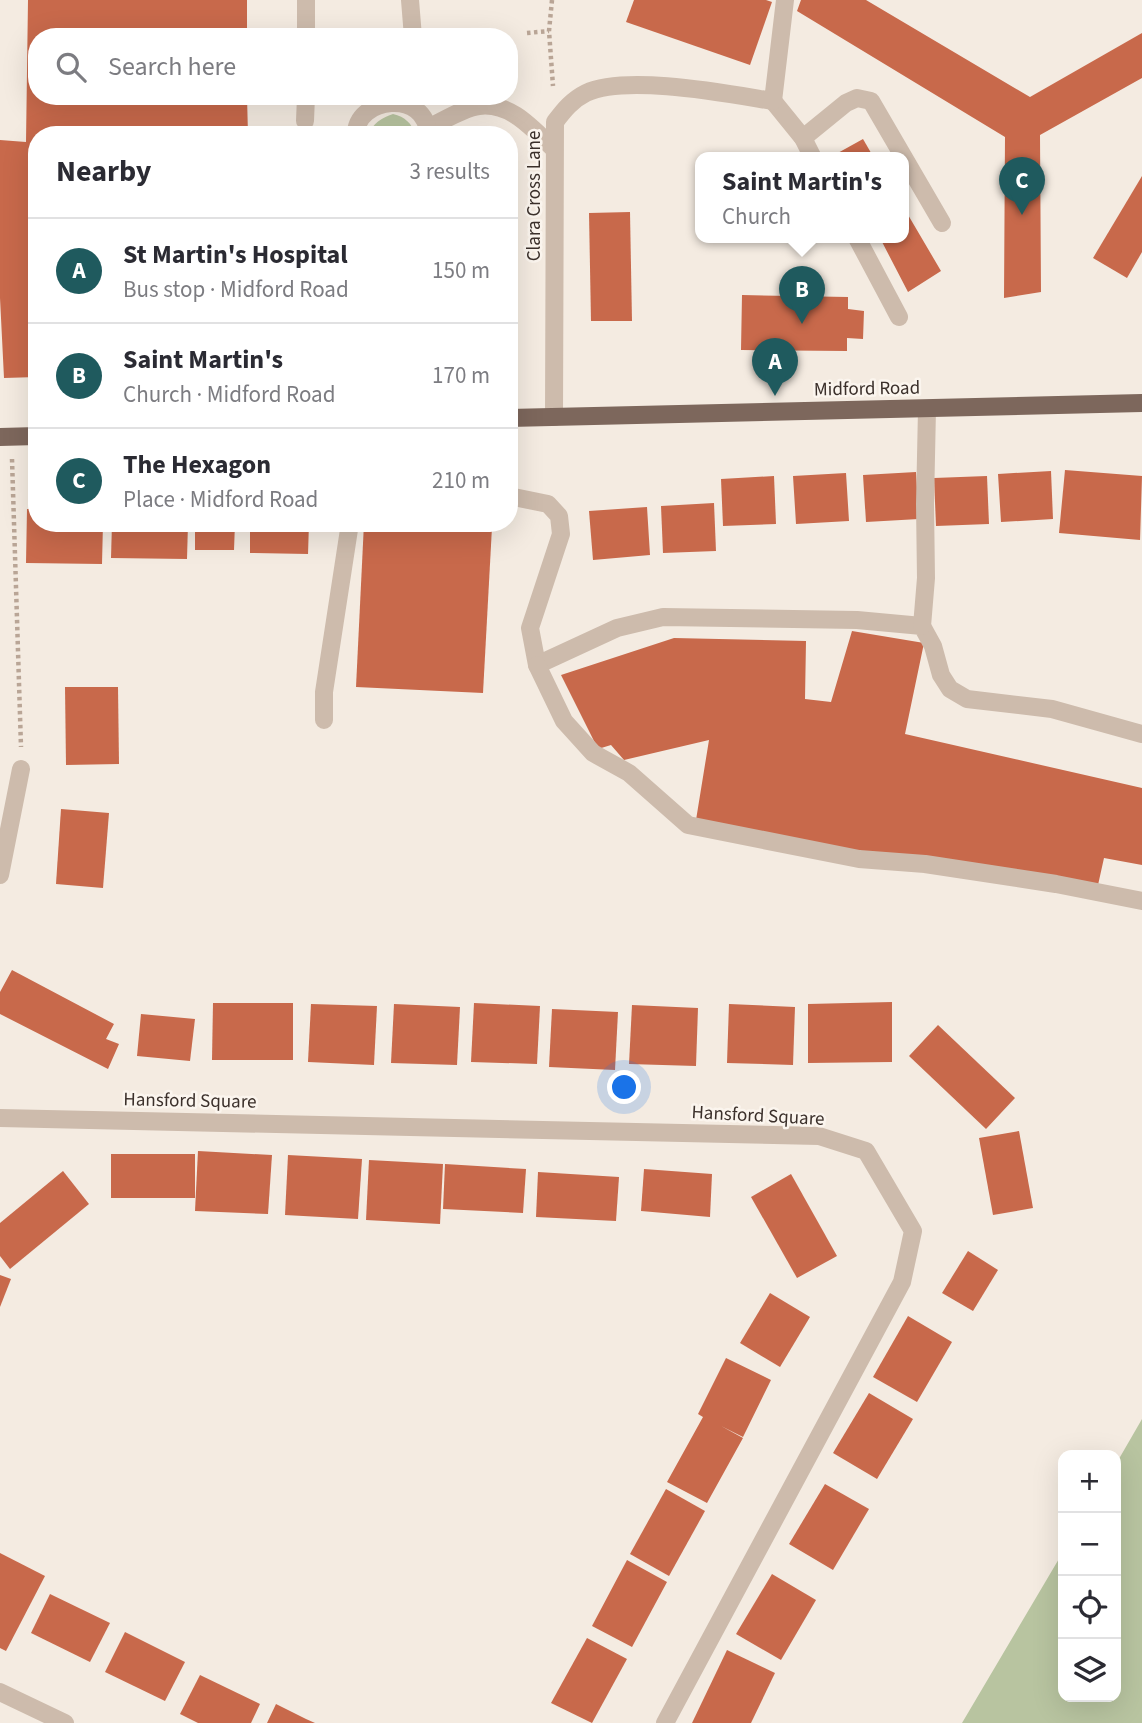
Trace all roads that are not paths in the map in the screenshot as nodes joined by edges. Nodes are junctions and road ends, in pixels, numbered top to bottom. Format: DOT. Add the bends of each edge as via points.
graph roads {
  1 [pos="306,0"];
  2 [pos="410,0"];
  3 [pos="785,0"];
  4 [pos="306,28"];
  5 [pos="412,28"];
  6 [pos="773,101"];
  7 [pos="306,105"];
  8 [pos="381,105"];
  9 [pos="409,105"];
  10 [pos="422,105"];
  11 [pos="305,121"];
  12 [pos="358,126"];
  13 [pos="425,126"];
  14 [pos="426,126"];
  15 [pos="428,126"];
  16 [pos="803,138"];
  17 [pos="554,149"];
  18 [pos="810,152"];
  19 [pos="901,152"];
  20 [pos="909,166"];
  21 [pos="942,223"];
  22 [pos="860,243"];
  23 [pos="899,317"];
  24 [pos="1142,403"];
  25 [pos="928,409"];
  26 [pos="554,417"];
  27 [pos="518,418"];
  28 [pos="28,436"];
  29 [pos="5,437"];
  30 [pos="518,498"];
  31 [pos="349,532"];
  32 [pos="922,626"];
  33 [pos="537,664"];
  34 [pos="324,720"];
  35 [pos="1142,734"];
  36 [pos="21,769"];
  37 [pos="0,874"];
  38 [pos="1142,901"];
  39 [pos="0,1118"];
  40 [pos="0,1692"];
  41 [pos="61,1722"];
  42 [pos="665,1723"];
  1 -- 4 [label="street"];
  2 -- 5 [label="street"];
  3 -- 6 [label="street"];
  6 -- 16 [label="street"];
  6 -- 17 [label="street, Clara Cross Lane" via="694,89 615,86 588,92 568,104 555,122"];
  7 -- 11 [label="street"];
  8 -- 12 [label="street"];
  9 -- 13 [label="street"];
  10 -- 14 [label="street"];
  15 -- 17 [label="street" via="477,106 500,107 522,119"];
  16 -- 18 [label="street"];
  16 -- 19 [label="street" via="857,98 871,101"];
  17 -- 26 [label="street, Clara Cross Lane"];
  20 -- 21 [label="street"];
  22 -- 23 [label="street"];
  24 -- 25 [label="main road, Midford Road"];
  25 -- 26 [label="main road, Midford Road"];
  25 -- 32 [label="street"];
  26 -- 27 [label="main road, Midford Road"];
  28 -- 29 [label="main road"];
  30 -- 33 [label="street" via="548,504 559,516 561,534 530,628"];
  31 -- 34 [label="street" via="324,692"];
  32 -- 33 [label="street" via="857,620 663,617 617,628"];
  32 -- 35 [label="street" via="950,689 967,699 1052,709"];
  33 -- 38 [label="street" via="564,722 593,753 629,773 688,825 859,859 925,864"];
  36 -- 37 [label="street"];
  39 -- 42 [label="street, Hansford Square" via="819,1136 866,1151 913,1231 902,1282"];
  40 -- 41 [label="street"];
}
